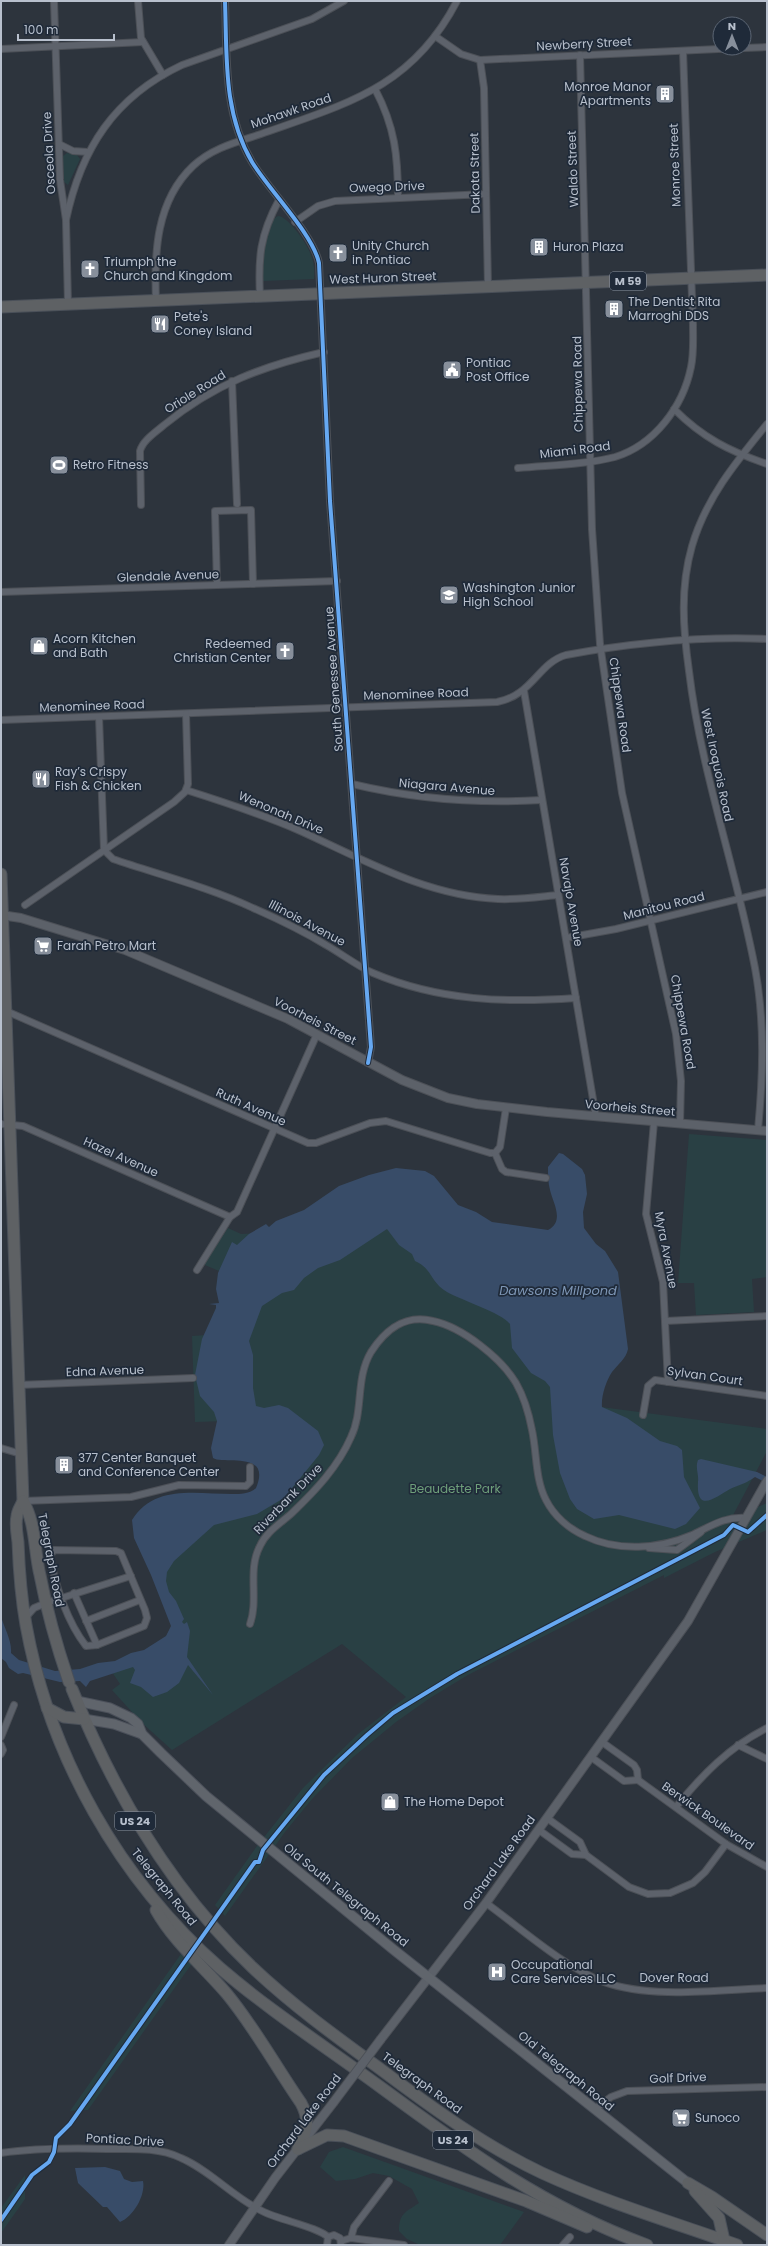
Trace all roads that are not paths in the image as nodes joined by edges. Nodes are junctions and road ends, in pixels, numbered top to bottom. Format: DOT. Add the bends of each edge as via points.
graph roads {
  1 [pos="54,1"];
  2 [pos="138,1"];
  3 [pos="225,1"];
  4 [pos="344,1"];
  5 [pos="457,1"];
  6 [pos="435,36"];
  7 [pos="143,42"];
  8 [pos="55,46"];
  9 [pos="767,47"];
  10 [pos="1,48"];
  11 [pos="752,48"];
  12 [pos="227,49"];
  13 [pos="712,49"];
  14 [pos="683,51"];
  15 [pos="580,55"];
  16 [pos="480,60"];
  17 [pos="163,75"];
  18 [pos="375,89"];
  19 [pos="241,141"];
  20 [pos="59,144"];
  21 [pos="88,152"];
  22 [pos="486,194"];
  23 [pos="398,198"];
  24 [pos="279,200"];
  25 [pos="66,220"];
  26 [pos="295,222"];
  27 [pos="767,275"];
  28 [pos="690,278"];
  29 [pos="587,282"];
  30 [pos="488,287"];
  31 [pos="321,294"];
  32 [pos="260,296"];
  33 [pos="156,301"];
  34 [pos="68,304"];
  35 [pos="1,307"];
  36 [pos="324,352"];
  37 [pos="232,381"];
  38 [pos="674,409"];
  39 [pos="767,424"];
  40 [pos="742,455"];
  41 [pos="591,461"];
  42 [pos="767,464"];
  43 [pos="518,468"];
  44 [pos="237,504"];
  45 [pos="141,505"];
  46 [pos="336,581"];
  47 [pos="253,584"];
  48 [pos="218,585"];
  49 [pos="1,592"];
  50 [pos="767,639"];
  51 [pos="685,640"];
  52 [pos="601,649"];
  53 [pos="524,691"];
  54 [pos="346,708"];
  55 [pos="186,714"];
  56 [pos="99,717"];
  57 [pos="1,720"];
  58 [pos="352,784"];
  59 [pos="186,790"];
  60 [pos="542,800"];
  61 [pos="104,850"];
  62 [pos="357,859"];
  63 [pos="1,874"];
  64 [pos="767,892"];
  65 [pos="558,895"];
  66 [pos="738,899"];
  67 [pos="25,904"];
  68 [pos="2,915"];
  69 [pos="651,920"];
  70 [pos="566,938"];
  71 [pos="366,968"];
  72 [pos="576,998"];
  73 [pos="6,1011"];
  74 [pos="317,1034"];
  75 [pos="368,1062"];
  76 [pos="506,1108"];
  77 [pos="596,1117"];
  78 [pos="654,1122"];
  79 [pos="5,1123"];
  80 [pos="680,1124"];
  81 [pos="274,1130"];
  82 [pos="763,1131"];
  83 [pos="495,1153"];
  84 [pos="546,1178"];
  85 [pos="230,1217"];
  86 [pos="197,1270"];
  87 [pos="767,1316"];
  88 [pos="664,1321"];
  89 [pos="194,1378"];
  90 [pos="668,1382"];
  91 [pos="18,1385"];
  92 [pos="767,1396"];
  93 [pos="644,1415"];
  94 [pos="1,1448"];
  95 [pos="20,1454"];
  96 [pos="250,1467"];
  97 [pos="766,1482"];
  98 [pos="23,1501"];
  99 [pos="747,1518"];
  100 [pos="703,1529"];
  101 [pos="639,1547"];
  102 [pos="131,1576"];
  103 [pos="74,1593"];
  104 [pos="62,1598"];
  105 [pos="140,1600"];
  106 [pos="46,1603"];
  107 [pos="25,1618"];
  108 [pos="86,1621"];
  109 [pos="250,1624"];
  110 [pos="97,1645"];
  111 [pos="77,1701"];
  112 [pos="14,1705"];
  113 [pos="47,1708"];
  114 [pos="84,1719"];
  115 [pos="767,1728"];
  116 [pos="142,1734"];
  117 [pos="1,1737"];
  118 [pos="602,1742"];
  119 [pos="1,1745"];
  120 [pos="738,1745"];
  121 [pos="1,1754"];
  122 [pos="591,1758"];
  123 [pos="767,1759"];
  124 [pos="638,1780"];
  125 [pos="676,1807"];
  126 [pos="547,1818"];
  127 [pos="539,1830"];
  128 [pos="726,1844"];
  129 [pos="586,1856"];
  130 [pos="767,1867"];
  131 [pos="152,1898"];
  132 [pos="486,1903"];
  133 [pos="430,1977"];
  134 [pos="767,1988"];
  135 [pos="767,2086"];
  136 [pos="594,2109"];
  137 [pos="298,2149"];
  138 [pos="1,2153"];
  139 [pos="389,2180"];
  140 [pos="688,2183"];
  141 [pos="255,2208"];
  142 [pos="767,2234"];
  143 [pos="328,2237"];
  144 [pos="570,2237"];
  145 [pos="351,2238"];
  146 [pos="631,2239"];
  147 [pos="341,2243"];
  148 [pos="725,2243"];
  149 [pos="229,2245"];
  150 [pos="327,2245"];
  151 [pos="404,2245"];
  152 [pos="564,2245"];
  153 [pos="647,2245"];
  154 [pos="737,2245"];
  1 -- 8 [label="street, Osceola Drive"];
  2 -- 7 [label="street"];
  3 -- 12 [label="street, South Genessee Avenue"];
  4 -- 12 [label="street" via="312,19"];
  5 -- 6 [label="street, Mohawk Road"];
  6 -- 16 [label="street, Newberry Street" via="461,54"];
  6 -- 18 [label="street, Mohawk Road" via="406,68"];
  7 -- 8 [label="street"];
  7 -- 17 [label="street"];
  8 -- 10 [label="street"];
  8 -- 20 [label="street, Osceola Drive"];
  9 -- 11 [label="street"];
  12 -- 17 [label="street"];
  12 -- 19 [label="street, South Genessee Avenue" via="230,100"];
  13 -- 14 [label="street, Newberry Street"];
  14 -- 15 [label="street, Newberry Street"];
  14 -- 28 [label="street, Monroe Street"];
  15 -- 16 [label="street, Newberry Street"];
  15 -- 29 [label="street, Waldo Street"];
  16 -- 22 [label="street, Dakota Street" via="484,88"];
  17 -- 21 [label="street" via="120,108"];
  18 -- 19 [label="street, Mohawk Road" via="342,105"];
  18 -- 23 [label="street" via="388,115 394,136 398,162"];
  19 -- 24 [label="street, South Genessee Avenue" via="252,163"];
  19 -- 33 [label="street, Mohawk Road" via="216,150 197,162 183,177 171,197 161,220 156,246"];
  20 -- 21 [label="street" via="73,151"];
  20 -- 25 [label="street, Osceola Drive" via="60,180"];
  21 -- 25 [label="street" via="73,188"];
  22 -- 23 [label="street, Owego Drive"];
  22 -- 30 [label="street, Dakota Street"];
  23 -- 26 [label="street, Owego Drive" via="329,202 318,206"];
  24 -- 26 [label="street, South Genessee Avenue"];
  24 -- 32 [label="street" via="265,228 260,245"];
  25 -- 34 [label="street, Osceola Drive"];
  26 -- 31 [label="street, South Genessee Avenue" via="316,252"];
  27 -- 28 [label="highway, West Huron Street / M 59"];
  28 -- 29 [label="highway, West Huron Street / M 59"];
  28 -- 38 [label="street, Miami Road" via="692,363"];
  29 -- 30 [label="highway, West Huron Street / M 59"];
  29 -- 41 [label="street, Chippewa Road"];
  30 -- 31 [label="highway, West Huron Street / M 59"];
  31 -- 32 [label="highway, West Huron Street / M 59"];
  31 -- 36 [label="street, South Genessee Avenue"];
  32 -- 33 [label="highway, West Huron Street / M 59"];
  33 -- 34 [label="highway, West Huron Street / M 59"];
  34 -- 35 [label="highway, West Huron Street / M 59"];
  36 -- 37 [label="street, Oriole Road" via="279,362"];
  36 -- 46 [label="street, South Genessee Avenue"];
  37 -- 44 [label="street"];
  37 -- 45 [label="street, Oriole Road" via="182,411 143,444 140,453"];
  38 -- 40 [label="street" via="705,437"];
  38 -- 41 [label="street, Miami Road" via="659,429 639,446 617,456"];
  39 -- 40 [label="street, West Iroquois Road"];
  40 -- 42 [label="street"];
  40 -- 51 [label="street, West Iroquois Road" via="710,500 692,545 684,593"];
  41 -- 43 [label="street, Miami Road"];
  41 -- 52 [label="street, Chippewa Road" via="593,552"];
  46 -- 47 [label="street, Glendale Avenue"];
  46 -- 54 [label="street, South Genessee Avenue"];
  47 -- 48 [label="street, Glendale Avenue"];
  47 -- 48 [label="street" via="251,510 215,511"];
  48 -- 49 [label="street, Glendale Avenue"];
  50 -- 51 [label="street, Menominee Road"];
  51 -- 52 [label="street, Menominee Road"];
  51 -- 66 [label="street, West Iroquois Road" via="704,765"];
  52 -- 53 [label="street, Menominee Road" via="559,658"];
  52 -- 69 [label="street, Chippewa Road" via="622,793"];
  53 -- 54 [label="street, Menominee Road" via="497,702"];
  53 -- 60 [label="street, Navajo Avenue"];
  54 -- 55 [label="street, Menominee Road"];
  54 -- 58 [label="street, South Genessee Avenue"];
  55 -- 56 [label="street, Menominee Road"];
  55 -- 59 [label="street"];
  56 -- 57 [label="street, Menominee Road"];
  56 -- 61 [label="street"];
  58 -- 60 [label="street, Niagara Avenue" via="390,793 451,800"];
  58 -- 62 [label="street, South Genessee Avenue"];
  59 -- 61 [label="street" via="174,802"];
  59 -- 62 [label="street, Wenonah Drive" via="275,821"];
  60 -- 65 [label="street, Navajo Avenue"];
  61 -- 67 [label="street"];
  61 -- 71 [label="street, Illinois Avenue" via="113,859 186,881 252,907"];
  62 -- 65 [label="street, Wenonah Drive" via="421,885 469,896 515,900"];
  62 -- 71 [label="street, South Genessee Avenue"];
  63 -- 68 [label="highway, US 24"];
  64 -- 66 [label="street, Manitou Road"];
  65 -- 70 [label="street, Navajo Avenue"];
  66 -- 69 [label="street, Manitou Road"];
  66 -- 82 [label="street, West Iroquois Road" via="755,969 762,1022"];
  68 -- 73 [label="highway, US 24"];
  68 -- 74 [label="main road, Voorheis Street" via="21,918 125,950 288,1019"];
  69 -- 70 [label="street, Manitou Road"];
  69 -- 80 [label="street, Chippewa Road" via="679,1054"];
  70 -- 72 [label="street, Navajo Avenue"];
  71 -- 72 [label="street, Illinois Avenue" via="408,985 460,997 510,1001"];
  71 -- 75 [label="street, South Genessee Avenue" via="371,1047"];
  72 -- 77 [label="street, Navajo Avenue"];
  73 -- 79 [label="highway, US 24"];
  73 -- 81 [label="street, Ruth Avenue"];
  74 -- 75 [label="main road, Voorheis Street"];
  74 -- 81 [label="street"];
  75 -- 76 [label="main road, Voorheis Street" via="412,1085 440,1096 467,1103"];
  76 -- 77 [label="main road, Voorheis Street"];
  76 -- 83 [label="street" via="500,1147"];
  77 -- 78 [label="main road, Voorheis Street"];
  78 -- 80 [label="main road, Voorheis Street"];
  78 -- 88 [label="street, Myra Avenue" via="646,1214 662,1278"];
  79 -- 85 [label="street, Hazel Avenue" via="23,1126"];
  79 -- 91 [label="highway, US 24"];
  80 -- 82 [label="main road, Voorheis Street"];
  81 -- 83 [label="street, Ruth Avenue" via="314,1144 370,1123 386,1121"];
  81 -- 85 [label="street" via="238,1212"];
  83 -- 84 [label="street" via="506,1172"];
  85 -- 86 [label="street"];
  87 -- 88 [label="street"];
  88 -- 90 [label="street, Myra Avenue"];
  89 -- 91 [label="street, Edna Avenue"];
  90 -- 92 [label="street, Sylvan Court"];
  90 -- 93 [label="street, Sylvan Court" via="655,1380 650,1384"];
  91 -- 95 [label="highway, US 24"];
  94 -- 95 [label="street"];
  95 -- 98 [label="highway, US 24"];
  96 -- 98 [label="street" via="250,1482 246,1486 179,1485 131,1497"];
  97 -- 99 [label="main road, Orchard Lake Road"];
  98 -- 106 [label="highway, Telegraph Road / US 24" via="30,1514"];
  98 -- 107 [label="highway, Telegraph Road / US 24" via="17,1515"];
  99 -- 100 [label="street, Riverbank Drive" via="727,1518"];
  99 -- 118 [label="main road, Orchard Lake Road" via="688,1621"];
  100 -- 101 [label="street, Riverbank Drive" via="676,1540"];
  100 -- 101 [label="street, Riverbank Drive" via="694,1539 677,1550"];
  101 -- 109 [label="street, Riverbank Drive" via="616,1546 595,1541 575,1531 558,1517 543,1493 530,1421 521,1394 511,1376 485,1350 456,1329 431,1320 410,1319 388,1332 377,1344 366,1363 360,1384 356,1424 339,1458 314,1491 267,1536 259,1547 254,1576 255,1610"];
  102 -- 103 [label="street"];
  102 -- 104 [label="street" via="123,1555 118,1551 54,1550 51,1559"];
  102 -- 105 [label="street"];
  103 -- 104 [label="street"];
  103 -- 108 [label="street"];
  104 -- 106 [label="street"];
  104 -- 110 [label="street" via="85,1645"];
  105 -- 108 [label="street"];
  105 -- 110 [label="street" via="147,1618 144,1626"];
  106 -- 107 [label="street" via="34,1608"];
  106 -- 111 [label="highway, Telegraph Road / US 24" via="65,1670"];
  107 -- 113 [label="highway, Telegraph Road / US 24"];
  108 -- 110 [label="street"];
  111 -- 114 [label="highway, Telegraph Road / US 24"];
  111 -- 116 [label="main road, Old South Telegraph Road" via="119,1711 138,1724"];
  112 -- 117 [label="street"];
  113 -- 114 [label="highway" via="64,1717"];
  113 -- 131 [label="highway, Telegraph Road / US 24" via="59,1741 86,1797 116,1848"];
  114 -- 116 [label="main road, Old South Telegraph Road" via="114,1724"];
  114 -- 148 [label="highway, Telegraph Road / US 24" via="126,1806 175,1879 232,1946 296,2006 425,2102 511,2157 587,2192"];
  115 -- 120 [label="street"];
  116 -- 133 [label="main road, Old South Telegraph Road" via="195,1786"];
  118 -- 122 [label="main road, Orchard Lake Road"];
  118 -- 124 [label="street" via="634,1765"];
  119 -- 121 [label="street"];
  120 -- 123 [label="street"];
  120 -- 125 [label="street" via="703,1774"];
  122 -- 124 [label="street, Berwick Boulevard" via="624,1781"];
  122 -- 126 [label="main road, Orchard Lake Road"];
  124 -- 125 [label="street, Berwick Boulevard"];
  125 -- 128 [label="street, Berwick Boulevard"];
  126 -- 127 [label="main road, Orchard Lake Road"];
  126 -- 129 [label="street" via="580,1842"];
  127 -- 129 [label="street" via="572,1854"];
  127 -- 132 [label="main road, Orchard Lake Road"];
  128 -- 129 [label="street" via="705,1872 693,1883 676,1892 659,1894 645,1893 629,1887"];
  128 -- 130 [label="street, Berwick Boulevard"];
  131 -- 137 [label="highway" via="166,1928 247,2019 304,2110 308,2123"];
  131 -- 146 [label="highway, Telegraph Road / US 24" via="200,1949 244,1987 469,2152 543,2198"];
  132 -- 133 [label="main road, Orchard Lake Road"];
  132 -- 134 [label="street, Dover Road" via="575,1967 614,1985 649,1991"];
  133 -- 136 [label="main road, Old Telegraph Road"];
  133 -- 137 [label="main road, Orchard Lake Road, bridge"];
  135 -- 136 [label="street, Golf Drive" via="627,2091 611,2097"];
  136 -- 140 [label="main road, Old Telegraph Road"];
  137 -- 141 [label="main road, Orchard Lake Road"];
  137 -- 146 [label="highway" via="326,2135 344,2136 526,2201 594,2230"];
  138 -- 141 [label="street, Pontiac Drive" via="38,2148 163,2151 190,2162"];
  139 -- 145 [label="street" via="354,2227"];
  140 -- 142 [label="highway"];
  140 -- 148 [label="highway" via="717,2215"];
  141 -- 143 [label="street, Pontiac Drive" via="277,2219 323,2232"];
  141 -- 149 [label="main road, Orchard Lake Road"];
  143 -- 147 [label="street, Pontiac Drive" via="336,2235"];
  143 -- 150 [label="street"];
  144 -- 152 [label="street"];
  145 -- 147 [label="street"];
  145 -- 151 [label="street"];
  146 -- 153 [label="highway, Telegraph Road / US 24"];
  148 -- 154 [label="highway, Telegraph Road / US 24"];
}
